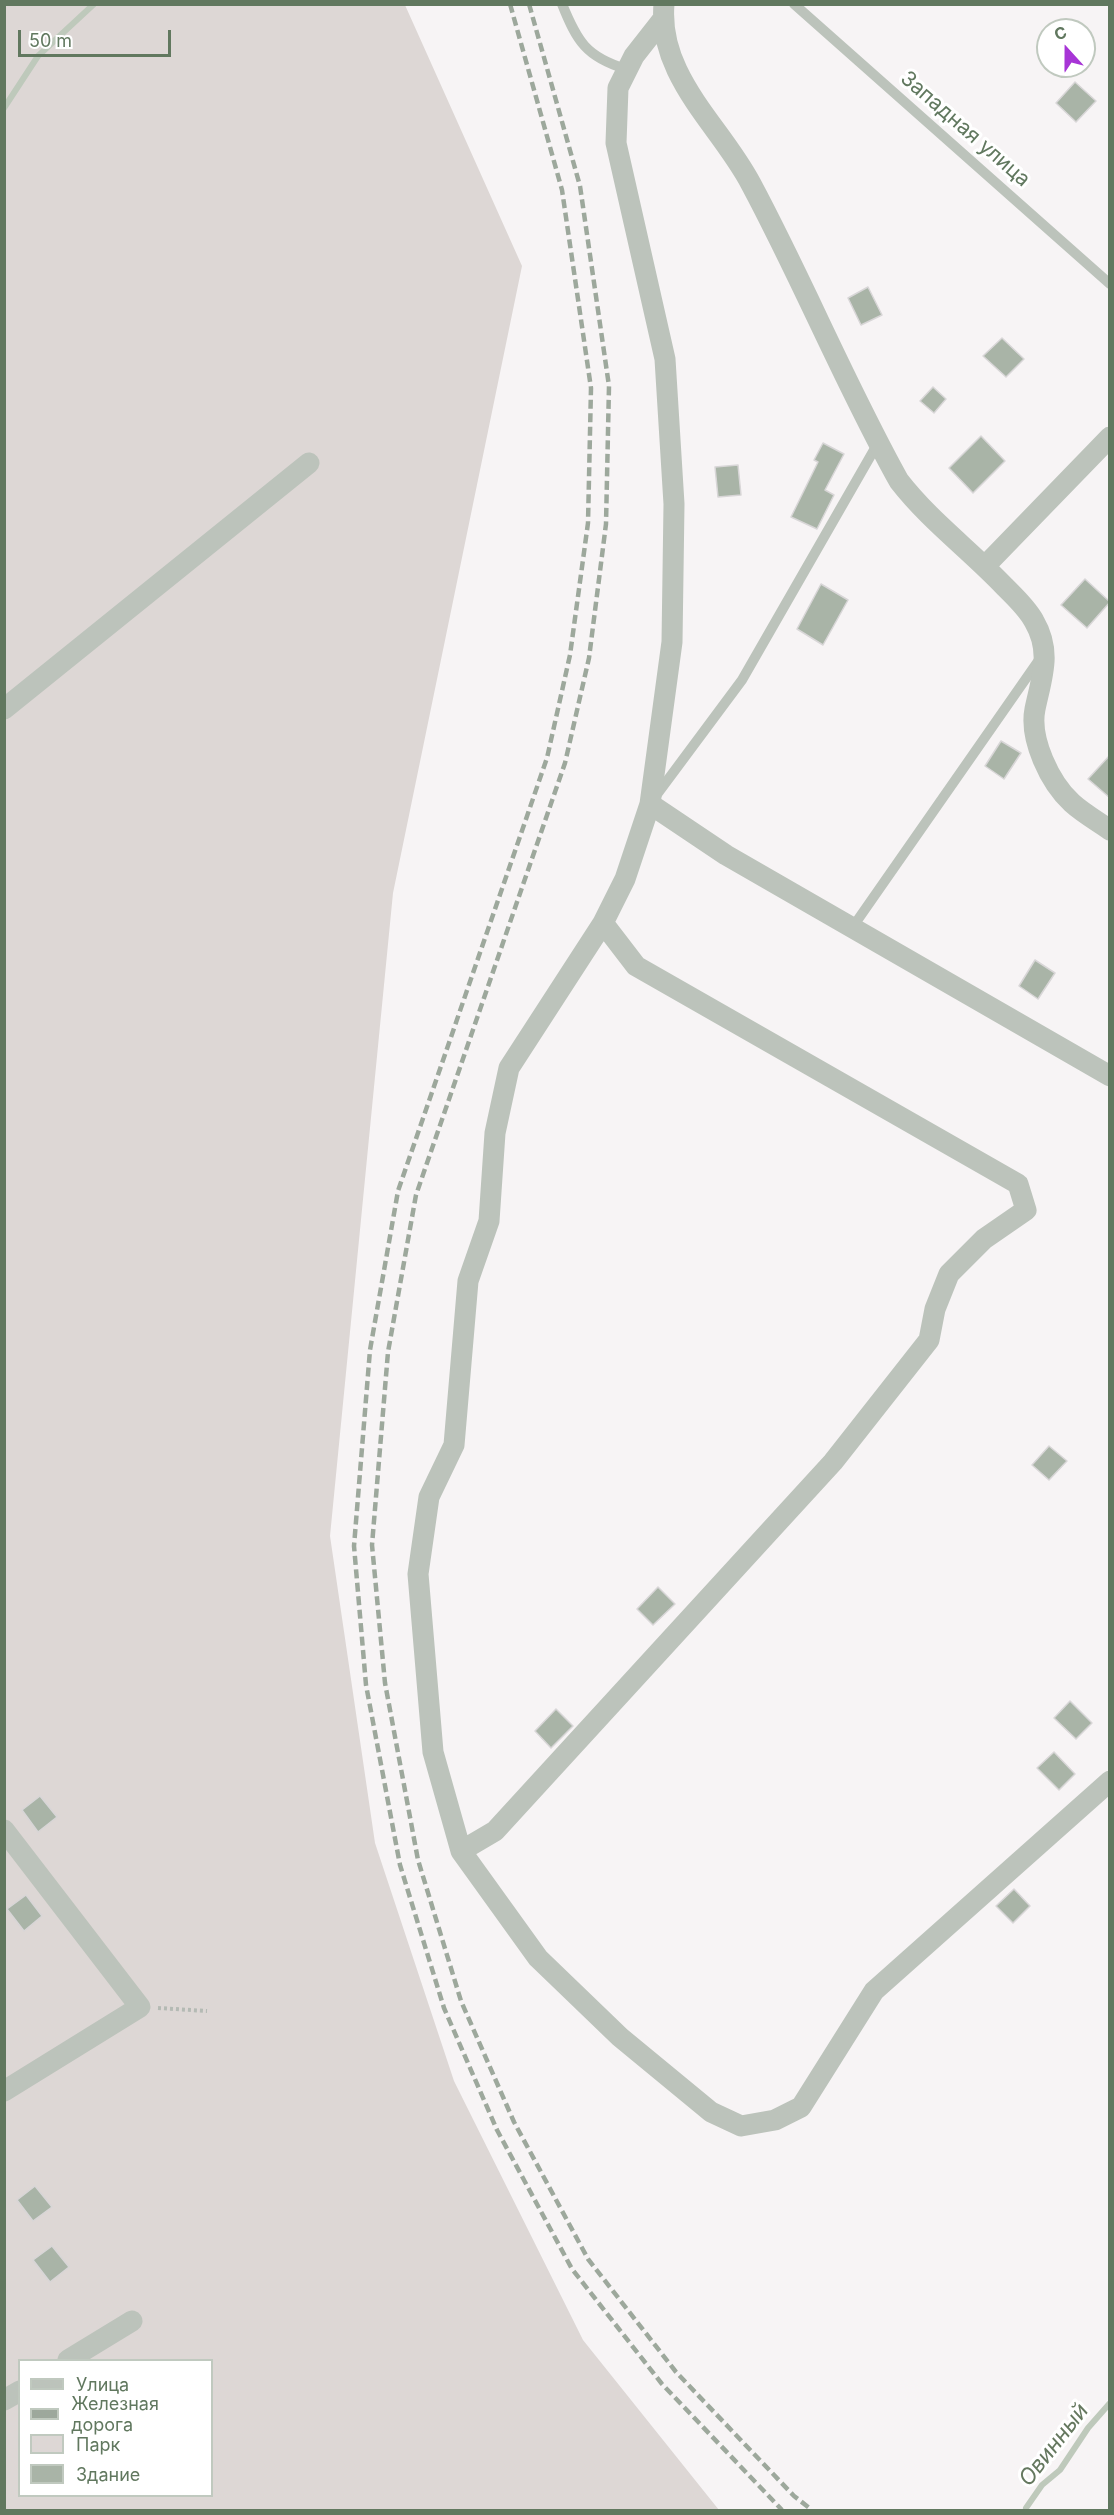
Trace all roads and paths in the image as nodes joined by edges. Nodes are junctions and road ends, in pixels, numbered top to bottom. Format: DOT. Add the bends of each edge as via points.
graph roads {
  1 [pos="562,4"];
  2 [pos="794,4"];
  3 [pos="663,12"];
  4 [pos="626,69"];
  5 [pos="1110,284"];
  6 [pos="1110,437"];
  7 [pos="878,443"];
  8 [pos="309,463"];
  9 [pos="985,566"];
  10 [pos="1045,651"];
  11 [pos="4,709"];
  12 [pos="650,804"];
  13 [pos="1110,830"];
  14 [pos="603,923"];
  15 [pos="852,928"];
  16 [pos="1110,1076"];
  17 [pos="1110,1780"];
  18 [pos="4,1830"];
  19 [pos="461,1851"];
  20 [pos="140,2007"];
  21 [pos="207,2011"];
  22 [pos="4,2091"];
  23 [pos="132,2320"];
  24 [pos="71,2359"];
  25 [pos="18,2392"];
  26 [pos="4,2400"];
  1 -- 4 [label="lane" via="583,46 609,64"];
  2 -- 5 [label="lane, Западная улица"];
  3 -- 4 [label="street"];
  3 -- 7 [label="street" via="676,69 697,107 750,182"];
  4 -- 12 [label="street" via="618,88 616,142 665,359 675,504 672,642"];
  6 -- 9 [label="street"];
  7 -- 9 [label="street" via="918,506"];
  7 -- 12 [label="lane" via="742,680"];
  8 -- 11 [label="street"];
  9 -- 10 [label="street" via="1033,619"];
  10 -- 13 [label="street" via="1035,726 1047,767 1072,803"];
  10 -- 15 [label="lane"];
  12 -- 14 [label="street" via="625,879"];
  12 -- 15 [label="street" via="726,855"];
  14 -- 19 [label="street" via="508,1068 495,1133 489,1221 468,1281 454,1445 429,1497 418,1575 432,1740"];
  14 -- 19 [label="street" via="636,966 1018,1185 1026,1210 984,1239 949,1274 935,1309 929,1340 833,1462 495,1831"];
  15 -- 16 [label="street"];
  17 -- 19 [label="street" via="874,1991 801,2107 775,2120 741,2126 711,2112 620,2037 538,1958"];
  18 -- 20 [label="street"];
  20 -- 21 [label="path"];
  20 -- 22 [label="street"];
  23 -- 24 [label="street"];
  25 -- 26 [label="street"];
}
